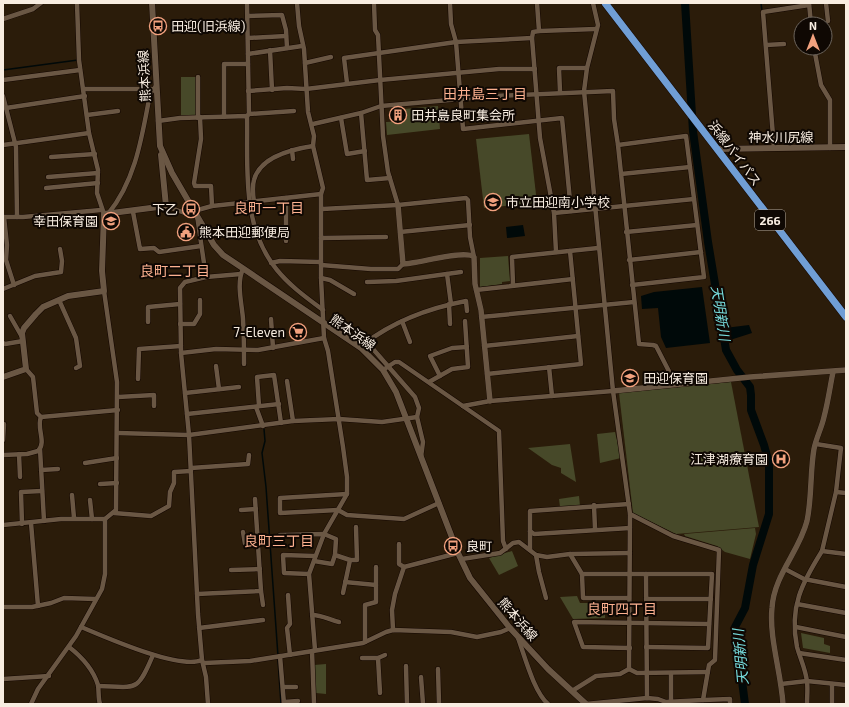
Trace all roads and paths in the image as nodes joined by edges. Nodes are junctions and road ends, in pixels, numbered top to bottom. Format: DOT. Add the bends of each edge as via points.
graph roads {
  1 [pos="41,3"];
  2 [pos="77,3"];
  3 [pos="152,3"];
  4 [pos="247,3"];
  5 [pos="297,3"];
  6 [pos="374,3"];
  7 [pos="450,3"];
  8 [pos="538,3"];
  9 [pos="593,3"];
  10 [pos="605,3"];
  11 [pos="826,3"];
  12 [pos="809,4"];
  13 [pos="248,16"];
  14 [pos="810,16"];
  15 [pos="827,16"];
  16 [pos="3,19"];
  17 [pos="596,29"];
  18 [pos="539,31"];
  19 [pos="286,36"];
  20 [pos="248,38"];
  21 [pos="532,38"];
  22 [pos="456,42"];
  23 [pos="784,44"];
  24 [pos="766,45"];
  25 [pos="302,46"];
  26 [pos="287,48"];
  27 [pos="270,50"];
  28 [pos="378,52"];
  29 [pos="248,54"];
  30 [pos="816,56"];
  31 [pos="331,57"];
  32 [pos="305,63"];
  33 [pos="248,64"];
  34 [pos="587,68"];
  35 [pos="535,69"];
  36 [pos="80,70"];
  37 [pos="458,72"];
  38 [pos="198,77"];
  39 [pos="3,80"];
  40 [pos="380,80"];
  41 [pos="347,84"];
  42 [pos="154,87"];
  43 [pos="84,89"];
  44 [pos="306,89"];
  45 [pos="272,90"];
  46 [pos="248,91"];
  47 [pos="584,91"];
  48 [pos="560,92"];
  49 [pos="537,93"];
  50 [pos="85,96"];
  51 [pos="461,99"];
  52 [pos="3,100"];
  53 [pos="381,106"];
  54 [pos="6,108"];
  55 [pos="118,111"];
  56 [pos="294,111"];
  57 [pos="361,113"];
  58 [pos="87,115"];
  59 [pos="248,115"];
  60 [pos="224,116"];
  61 [pos="199,117"];
  62 [pos="6,118"];
  63 [pos="341,118"];
  64 [pos="539,119"];
  65 [pos="158,121"];
  66 [pos="313,124"];
  67 [pos="90,133"];
  68 [pos="16,144"];
  69 [pos="3,145"];
  70 [pos="618,145"];
  71 [pos="313,146"];
  72 [pos="846,147"];
  73 [pos="774,148"];
  74 [pos="830,148"];
  75 [pos="717,149"];
  76 [pos="292,150"];
  77 [pos="162,151"];
  78 [pos="365,151"];
  79 [pos="95,154"];
  80 [pos="51,157"];
  81 [pos="293,159"];
  82 [pos="690,167"];
  83 [pos="98,173"];
  84 [pos="621,174"];
  85 [pos="48,178"];
  86 [pos="390,178"];
  87 [pos="98,184"];
  88 [pos="46,188"];
  89 [pos="321,194"];
  90 [pos="286,198"];
  91 [pos="694,199"];
  92 [pos="254,202"];
  93 [pos="248,203"];
  94 [pos="398,205"];
  95 [pos="624,205"];
  96 [pos="166,206"];
  97 [pos="212,206"];
  98 [pos="595,208"];
  99 [pos="322,209"];
  100 [pos="571,211"];
  101 [pos="133,212"];
  102 [pos="104,213"];
  103 [pos="196,213"];
  104 [pos="554,213"];
  105 [pos="3,217"];
  106 [pos="18,217"];
  107 [pos="470,225"];
  108 [pos="697,225"];
  109 [pos="400,232"];
  110 [pos="626,232"];
  111 [pos="386,237"];
  112 [pos="321,238"];
  113 [pos="286,241"];
  114 [pos="201,246"];
  115 [pos="598,248"];
  116 [pos="60,249"];
  117 [pos="570,250"];
  118 [pos="556,252"];
  119 [pos="701,252"];
  120 [pos="474,258"];
  121 [pos="4,260"];
  122 [pos="629,260"];
  123 [pos="272,263"];
  124 [pos="321,264"];
  125 [pos="403,264"];
  126 [pos="242,272"];
  127 [pos="461,272"];
  128 [pos="447,274"];
  129 [pos="206,277"];
  130 [pos="321,278"];
  131 [pos="573,279"];
  132 [pos="367,282"];
  133 [pos="14,285"];
  134 [pos="513,285"];
  135 [pos="632,285"];
  136 [pos="3,289"];
  137 [pos="476,290"];
  138 [pos="104,291"];
  139 [pos="354,294"];
  140 [pos="59,300"];
  141 [pos="200,300"];
  142 [pos="634,302"];
  143 [pos="180,304"];
  144 [pos="450,304"];
  145 [pos="605,305"];
  146 [pos="575,308"];
  147 [pos="323,310"];
  148 [pos="467,311"];
  149 [pos="10,316"];
  150 [pos="481,317"];
  151 [pos="846,317"];
  152 [pos="271,319"];
  153 [pos="402,321"];
  154 [pos="466,321"];
  155 [pos="148,322"];
  156 [pos="180,324"];
  157 [pos="324,324"];
  158 [pos="450,324"];
  159 [pos="578,336"];
  160 [pos="324,338"];
  161 [pos="22,340"];
  162 [pos="3,342"];
  163 [pos="351,342"];
  164 [pos="410,342"];
  165 [pos="364,344"];
  166 [pos="181,346"];
  167 [pos="484,346"];
  168 [pos="467,347"];
  169 [pos="273,348"];
  170 [pos="244,350"];
  171 [pos="181,353"];
  172 [pos="244,364"];
  173 [pos="216,366"];
  174 [pos="389,366"];
  175 [pos="549,367"];
  176 [pos="76,368"];
  177 [pos="26,369"];
  178 [pos="383,370"];
  179 [pos="846,370"];
  180 [pos="833,372"];
  181 [pos="487,374"];
  182 [pos="440,376"];
  183 [pos="3,377"];
  184 [pos="138,379"];
  185 [pos="287,381"];
  186 [pos="429,382"];
  187 [pos="676,385"];
  188 [pos="239,387"];
  189 [pos="219,389"];
  190 [pos="613,391"];
  191 [pos="185,393"];
  192 [pos="552,396"];
  193 [pos="118,397"];
  194 [pos="490,401"];
  195 [pos="279,404"];
  196 [pos="154,406"];
  197 [pos="463,406"];
  198 [pos="258,407"];
  199 [pos="118,410"];
  200 [pos="187,414"];
  201 [pos="41,417"];
  202 [pos="417,417"];
  203 [pos="339,419"];
  204 [pos="406,420"];
  205 [pos="293,421"];
  206 [pos="281,423"];
  207 [pos="4,424"];
  208 [pos="263,426"];
  209 [pos="118,433"];
  210 [pos="189,435"];
  211 [pos="3,440"];
  212 [pos="816,444"];
  213 [pos="843,448"];
  214 [pos="40,449"];
  215 [pos="19,454"];
  216 [pos="3,455"];
  217 [pos="249,455"];
  218 [pos="117,458"];
  219 [pos="421,458"];
  220 [pos="85,463"];
  221 [pos="58,469"];
  222 [pos="41,470"];
  223 [pos="191,470"];
  224 [pos="20,477"];
  225 [pos="100,484"];
  226 [pos="117,484"];
  227 [pos="42,491"];
  228 [pos="836,492"];
  229 [pos="846,493"];
  230 [pos="347,494"];
  231 [pos="72,495"];
  232 [pos="255,499"];
  233 [pos="90,500"];
  234 [pos="438,503"];
  235 [pos="629,504"];
  236 [pos="594,505"];
  237 [pos="256,509"];
  238 [pos="241,510"];
  239 [pos="338,510"];
  240 [pos="114,513"];
  241 [pos="630,514"];
  242 [pos="74,518"];
  243 [pos="92,519"];
  244 [pos="106,519"];
  245 [pos="44,521"];
  246 [pos="31,523"];
  247 [pos="22,524"];
  248 [pos="3,525"];
  249 [pos="356,527"];
  250 [pos="630,528"];
  251 [pos="594,529"];
  252 [pos="243,532"];
  253 [pos="532,532"];
  254 [pos="324,534"];
  255 [pos="280,535"];
  256 [pos="258,544"];
  257 [pos="399,544"];
  258 [pos="506,549"];
  259 [pos="530,550"];
  260 [pos="822,551"];
  261 [pos="458,553"];
  262 [pos="630,553"];
  263 [pos="335,554"];
  264 [pos="570,554"];
  265 [pos="846,554"];
  266 [pos="536,555"];
  267 [pos="315,558"];
  268 [pos="350,560"];
  269 [pos="462,560"];
  270 [pos="376,566"];
  271 [pos="404,566"];
  272 [pos="260,569"];
  273 [pos="785,569"];
  274 [pos="231,570"];
  275 [pos="309,574"];
  276 [pos="582,574"];
  277 [pos="630,574"];
  278 [pos="646,574"];
  279 [pos="804,579"];
  280 [pos="345,582"];
  281 [pos="376,586"];
  282 [pos="846,586"];
  283 [pos="261,591"];
  284 [pos="343,593"];
  285 [pos="197,594"];
  286 [pos="288,595"];
  287 [pos="546,598"];
  288 [pos="629,598"];
  289 [pos="96,599"];
  290 [pos="646,599"];
  291 [pos="711,599"];
  292 [pos="797,604"];
  293 [pos="263,605"];
  294 [pos="38,606"];
  295 [pos="3,607"];
  296 [pos="846,613"];
  297 [pos="312,615"];
  298 [pos="263,620"];
  299 [pos="339,622"];
  300 [pos="630,622"];
  301 [pos="646,622"];
  302 [pos="710,624"];
  303 [pos="81,627"];
  304 [pos="796,627"];
  305 [pos="200,628"];
  306 [pos="510,628"];
  307 [pos="393,630"];
  308 [pos="846,636"];
  309 [pos="518,637"];
  310 [pos="365,642"];
  311 [pos="69,647"];
  312 [pos="630,648"];
  313 [pos="646,648"];
  314 [pos="313,651"];
  315 [pos="799,653"];
  316 [pos="153,655"];
  317 [pos="290,655"];
  318 [pos="385,655"];
  319 [pos="279,656"];
  320 [pos="362,658"];
  321 [pos="378,658"];
  322 [pos="846,660"];
  323 [pos="203,662"];
  324 [pos="406,666"];
  325 [pos="438,669"];
  326 [pos="629,669"];
  327 [pos="708,672"];
  328 [pos="647,673"];
  329 [pos="671,673"];
  330 [pos="49,676"];
  331 [pos="421,677"];
  332 [pos="3,679"];
  333 [pos="807,681"];
  334 [pos="781,684"];
  335 [pos="832,684"];
  336 [pos="846,685"];
  337 [pos="98,686"];
  338 [pos="283,687"];
  339 [pos="296,687"];
  340 [pos="572,691"];
  341 [pos="380,693"];
  342 [pos="648,698"];
  343 [pos="703,700"];
  344 [pos="298,701"];
  345 [pos="671,702"];
  346 [pos="692,702"];
  347 [pos="284,703"];
  348 [pos="677,703"];
  349 [pos="31,704"];
  350 [pos="100,704"];
  351 [pos="208,704"];
  352 [pos="314,704"];
  353 [pos="407,704"];
  354 [pos="422,704"];
  355 [pos="439,704"];
  356 [pos="548,704"];
  357 [pos="586,704"];
  358 [pos="730,704"];
  359 [pos="783,704"];
  360 [pos="807,704"];
  361 [pos="832,704"];
  1 -- 16 [label="street" via="32,9"];
  2 -- 36 [label="street"];
  3 -- 42 [label="main road, 熊本浜線"];
  4 -- 13 [label="street"];
  5 -- 25 [label="street"];
  6 -- 28 [label="street"];
  7 -- 22 [label="street" via="451,24"];
  8 -- 18 [label="street"];
  9 -- 17 [label="street" via="598,25"];
  10 -- 75 [label="highway, 浜線バイパス / 266"];
  11 -- 15 [label="street"];
  12 -- 14 [label="street"];
  12 -- 24 [label="street" via="763,12"];
  13 -- 19 [label="street" via="282,15"];
  13 -- 20 [label="street"];
  17 -- 18 [label="street"];
  17 -- 34 [label="street"];
  18 -- 21 [label="street" via="533,32"];
  19 -- 20 [label="street"];
  19 -- 26 [label="street"];
  20 -- 29 [label="street"];
  21 -- 22 [label="street"];
  21 -- 35 [label="street"];
  22 -- 28 [label="street"];
  22 -- 37 [label="street"];
  23 -- 24 [label="street"];
  24 -- 73 [label="street"];
  25 -- 26 [label="street"];
  25 -- 32 [label="street"];
  26 -- 27 [label="street"];
  27 -- 29 [label="street"];
  27 -- 45 [label="street"];
  28 -- 40 [label="street"];
  28 -- 41 [label="street" via="344,58"];
  29 -- 33 [label="street"];
  30 -- 74 [label="street" via="821,85 830,100"];
  31 -- 32 [label="street"];
  32 -- 44 [label="street"];
  33 -- 46 [label="street"];
  33 -- 60 [label="street" via="224,64"];
  34 -- 47 [label="street"];
  34 -- 48 [label="street" via="559,68"];
  35 -- 37 [label="street"];
  35 -- 49 [label="street"];
  36 -- 39 [label="street"];
  36 -- 43 [label="street"];
  37 -- 40 [label="street"];
  37 -- 51 [label="street"];
  38 -- 61 [label="street"];
  40 -- 41 [label="street"];
  40 -- 53 [label="street"];
  41 -- 44 [label="street"];
  42 -- 43 [label="street"];
  42 -- 65 [label="main road, 熊本浜線"];
  42 -- 102 [label="street" via="137,158 126,189"];
  43 -- 50 [label="street"];
  44 -- 45 [label="street"];
  44 -- 66 [label="street" via="308,112"];
  45 -- 46 [label="street"];
  46 -- 59 [label="street"];
  47 -- 48 [label="street"];
  47 -- 70 [label="street" via="613,91"];
  47 -- 98 [label="street"];
  48 -- 49 [label="street"];
  49 -- 51 [label="street"];
  49 -- 64 [label="street"];
  50 -- 54 [label="street"];
  50 -- 58 [label="street"];
  51 -- 53 [label="street"];
  51 -- 64 [label="street" via="463,129"];
  52 -- 54 [label="street"];
  53 -- 57 [label="street"];
  53 -- 86 [label="street"];
  54 -- 62 [label="street"];
  55 -- 58 [label="street"];
  56 -- 59 [label="street"];
  57 -- 63 [label="street"];
  57 -- 78 [label="street"];
  58 -- 67 [label="street"];
  59 -- 60 [label="street"];
  59 -- 93 [label="street"];
  60 -- 61 [label="street"];
  61 -- 65 [label="street"];
  61 -- 97 [label="street" via="201,139 194,183 195,186 211,186"];
  62 -- 68 [label="street"];
  63 -- 66 [label="street"];
  63 -- 78 [label="street" via="347,154"];
  64 -- 100 [label="street" via="562,118"];
  64 -- 104 [label="street" via="540,138"];
  65 -- 77 [label="main road, 熊本浜線"];
  66 -- 71 [label="street"];
  67 -- 68 [label="street"];
  67 -- 79 [label="street"];
  68 -- 69 [label="street"];
  68 -- 106 [label="street"];
  70 -- 82 [label="street" via="686,136"];
  70 -- 84 [label="street"];
  71 -- 76 [label="street"];
  71 -- 89 [label="street" via="321,175"];
  72 -- 74 [label="main road, 神水川尻線"];
  73 -- 74 [label="main road, 神水川尻線"];
  73 -- 75 [label="main road, 神水川尻線"];
  75 -- 151 [label="highway, 浜線バイパス / 266"];
  76 -- 81 [label="street"];
  76 -- 92 [label="street" via="270,161 257,173 253,183"];
  77 -- 96 [label="main road"];
  77 -- 103 [label="main road, 熊本浜線"];
  78 -- 86 [label="street" via="367,180"];
  79 -- 80 [label="street"];
  79 -- 83 [label="street"];
  82 -- 84 [label="street"];
  82 -- 91 [label="street"];
  83 -- 85 [label="street"];
  83 -- 87 [label="street"];
  84 -- 95 [label="street"];
  86 -- 94 [label="street"];
  87 -- 88 [label="street"];
  87 -- 102 [label="street" via="97,193"];
  89 -- 90 [label="street"];
  89 -- 99 [label="street"];
  90 -- 92 [label="street"];
  90 -- 113 [label="street"];
  91 -- 95 [label="street"];
  91 -- 108 [label="street"];
  92 -- 93 [label="street"];
  93 -- 97 [label="street"];
  93 -- 123 [label="street" via="261,244"];
  94 -- 99 [label="street"];
  94 -- 107 [label="street" via="466,198"];
  94 -- 109 [label="street"];
  95 -- 98 [label="street"];
  95 -- 110 [label="street"];
  96 -- 101 [label="main road"];
  96 -- 103 [label="street" via="190,215"];
  97 -- 103 [label="street"];
  98 -- 100 [label="street"];
  98 -- 115 [label="street"];
  99 -- 112 [label="street"];
  100 -- 104 [label="street"];
  101 -- 102 [label="main road"];
  101 -- 114 [label="street" via="140,249 154,248 159,252"];
  102 -- 106 [label="street"];
  102 -- 138 [label="main road"];
  103 -- 114 [label="street"];
  103 -- 126 [label="main road, 熊本浜線" via="214,245"];
  104 -- 118 [label="street"];
  105 -- 106 [label="street"];
  105 -- 121 [label="street" via="8,245"];
  107 -- 109 [label="street"];
  107 -- 120 [label="street"];
  108 -- 110 [label="street"];
  108 -- 119 [label="street"];
  109 -- 125 [label="street"];
  110 -- 122 [label="street"];
  111 -- 112 [label="street"];
  112 -- 124 [label="street"];
  114 -- 129 [label="street"];
  115 -- 117 [label="street"];
  115 -- 145 [label="street"];
  116 -- 133 [label="street" via="60,272 35,276"];
  117 -- 118 [label="street"];
  117 -- 131 [label="street"];
  118 -- 134 [label="street" via="512,258"];
  119 -- 122 [label="street"];
  119 -- 135 [label="street" via="704,277 702,278"];
  120 -- 125 [label="street" via="470,255 448,256"];
  120 -- 137 [label="street"];
  121 -- 133 [label="street"];
  122 -- 135 [label="street"];
  123 -- 124 [label="street" via="280,261"];
  123 -- 147 [label="street" via="300,293"];
  124 -- 125 [label="street" via="371,269 398,269"];
  124 -- 130 [label="street"];
  126 -- 129 [label="street"];
  126 -- 157 [label="main road, 熊本浜線"];
  126 -- 170 [label="street"];
  127 -- 128 [label="street"];
  128 -- 132 [label="street"];
  128 -- 144 [label="street"];
  129 -- 143 [label="street" via="181,284"];
  130 -- 139 [label="street" via="330,280"];
  130 -- 147 [label="street"];
  131 -- 134 [label="street"];
  131 -- 146 [label="street"];
  133 -- 136 [label="street"];
  134 -- 137 [label="street"];
  135 -- 142 [label="street"];
  137 -- 150 [label="street"];
  138 -- 140 [label="main road" via="68,296"];
  138 -- 193 [label="street"];
  140 -- 161 [label="main road" via="43,307 36,314 24,328"];
  140 -- 176 [label="street" via="76,338 80,366"];
  141 -- 156 [label="street" via="200,314 194,324"];
  142 -- 145 [label="street"];
  142 -- 187 [label="street" via="639,344 656,346"];
  143 -- 155 [label="street" via="148,307"];
  143 -- 156 [label="street"];
  144 -- 148 [label="street" via="466,301"];
  144 -- 153 [label="street"];
  144 -- 158 [label="street"];
  145 -- 146 [label="street"];
  145 -- 190 [label="street"];
  146 -- 150 [label="street"];
  146 -- 159 [label="street"];
  147 -- 157 [label="street"];
  149 -- 161 [label="street"];
  150 -- 167 [label="street"];
  152 -- 169 [label="street"];
  153 -- 164 [label="street"];
  153 -- 165 [label="street"];
  154 -- 168 [label="street"];
  156 -- 166 [label="street"];
  157 -- 160 [label="street"];
  157 -- 163 [label="main road, 熊本浜線"];
  159 -- 167 [label="street"];
  159 -- 175 [label="street" via="581,364"];
  160 -- 169 [label="street"];
  160 -- 203 [label="street"];
  161 -- 162 [label="street" via="5,344"];
  161 -- 177 [label="main road"];
  163 -- 165 [label="street"];
  163 -- 178 [label="main road, 熊本浜線"];
  165 -- 174 [label="street" via="373,349"];
  166 -- 171 [label="street"];
  166 -- 184 [label="street" via="139,349"];
  167 -- 181 [label="street"];
  168 -- 182 [label="street" via="468,368 452,369"];
  168 -- 182 [label="street" via="452,348 430,356"];
  169 -- 170 [label="street"];
  170 -- 171 [label="street" via="216,349"];
  170 -- 172 [label="street"];
  171 -- 191 [label="street"];
  173 -- 189 [label="street"];
  174 -- 178 [label="street"];
  174 -- 186 [label="street" via="399,362"];
  174 -- 202 [label="street" via="415,397 419,408"];
  175 -- 181 [label="street"];
  175 -- 192 [label="street"];
  177 -- 183 [label="main road"];
  177 -- 201 [label="street" via="33,377 37,413"];
  178 -- 204 [label="main road, 熊本浜線" via="396,392"];
  179 -- 180 [label="street"];
  180 -- 187 [label="street"];
  180 -- 212 [label="street"];
  181 -- 194 [label="street"];
  182 -- 186 [label="street"];
  185 -- 205 [label="street"];
  186 -- 197 [label="street"];
  187 -- 190 [label="street"];
  188 -- 189 [label="street"];
  189 -- 191 [label="street"];
  190 -- 192 [label="street"];
  190 -- 235 [label="street"];
  191 -- 200 [label="street"];
  192 -- 194 [label="street"];
  193 -- 196 [label="street" via="154,395"];
  193 -- 199 [label="street"];
  194 -- 197 [label="street"];
  195 -- 198 [label="street"];
  195 -- 198 [label="street" via="274,375 257,377"];
  195 -- 206 [label="street"];
  197 -- 258 [label="street" via="499,431 503,542"];
  198 -- 200 [label="street"];
  198 -- 208 [label="street"];
  199 -- 201 [label="street"];
  199 -- 209 [label="street"];
  200 -- 210 [label="street"];
  201 -- 214 [label="street"];
  202 -- 204 [label="street"];
  202 -- 219 [label="street" via="423,442"];
  203 -- 204 [label="street" via="370,422"];
  203 -- 205 [label="street"];
  203 -- 230 [label="street"];
  204 -- 219 [label="main road, 熊本浜線"];
  205 -- 206 [label="street"];
  206 -- 208 [label="street"];
  207 -- 211 [label="street"];
  208 -- 210 [label="street"];
  209 -- 210 [label="street"];
  209 -- 218 [label="street"];
  210 -- 223 [label="street"];
  212 -- 213 [label="street"];
  212 -- 273 [label="street" via="807,520 800,542"];
  213 -- 228 [label="street"];
  214 -- 215 [label="street" via="34,453"];
  214 -- 222 [label="street"];
  215 -- 216 [label="street"];
  215 -- 224 [label="street"];
  217 -- 223 [label="street" via="248,464"];
  218 -- 220 [label="street"];
  218 -- 226 [label="street"];
  219 -- 234 [label="main road, 熊本浜線"];
  221 -- 222 [label="street"];
  222 -- 227 [label="street"];
  223 -- 240 [label="street" via="174,472 169,506 151,516"];
  223 -- 285 [label="street"];
  225 -- 226 [label="street"];
  226 -- 240 [label="street"];
  227 -- 245 [label="street"];
  227 -- 247 [label="street" via="21,492"];
  228 -- 229 [label="street"];
  228 -- 260 [label="street"];
  230 -- 239 [label="street"];
  230 -- 239 [label="street" via="280,498 280,513"];
  231 -- 242 [label="street"];
  232 -- 237 [label="street"];
  233 -- 243 [label="street"];
  234 -- 239 [label="street" via="404,519 347,515"];
  234 -- 261 [label="main road, 熊本浜線"];
  235 -- 236 [label="street"];
  235 -- 241 [label="street"];
  236 -- 251 [label="street"];
  236 -- 253 [label="street" via="530,511"];
  237 -- 238 [label="street"];
  237 -- 256 [label="street"];
  239 -- 254 [label="street"];
  240 -- 244 [label="street"];
  241 -- 250 [label="street"];
  241 -- 327 [label="street" via="672,536 719,550 715,660 710,663"];
  242 -- 243 [label="street"];
  242 -- 245 [label="street"];
  243 -- 244 [label="street"];
  244 -- 289 [label="street" via="105,574 102,589"];
  245 -- 246 [label="street"];
  246 -- 247 [label="street"];
  246 -- 294 [label="street"];
  247 -- 248 [label="street"];
  249 -- 268 [label="street" via="357,560"];
  250 -- 251 [label="street"];
  250 -- 262 [label="street"];
  251 -- 253 [label="street"];
  252 -- 256 [label="street" via="245,544"];
  253 -- 259 [label="street"];
  254 -- 255 [label="street"];
  254 -- 263 [label="street" via="336,539"];
  254 -- 267 [label="street"];
  256 -- 272 [label="street"];
  257 -- 271 [label="street" via="399,564"];
  258 -- 259 [label="street" via="519,542"];
  258 -- 269 [label="street" via="500,553"];
  259 -- 266 [label="street"];
  260 -- 265 [label="street"];
  260 -- 279 [label="street"];
  261 -- 269 [label="main road, 熊本浜線"];
  261 -- 271 [label="street"];
  262 -- 264 [label="street"];
  262 -- 277 [label="street"];
  263 -- 267 [label="street" via="332,564"];
  263 -- 268 [label="street"];
  264 -- 266 [label="street" via="547,557"];
  264 -- 276 [label="street"];
  266 -- 287 [label="street"];
  267 -- 275 [label="street"];
  267 -- 275 [label="street" via="283,555 284,573"];
  268 -- 280 [label="street"];
  269 -- 306 [label="main road, 熊本浜線" via="470,578"];
  270 -- 281 [label="street"];
  271 -- 307 [label="street" via="392,610"];
  272 -- 274 [label="street"];
  272 -- 283 [label="street"];
  273 -- 279 [label="street"];
  273 -- 334 [label="street" via="777,585 771,626"];
  275 -- 297 [label="street"];
  276 -- 277 [label="street"];
  276 -- 288 [label="street" via="583,598"];
  277 -- 278 [label="street"];
  277 -- 288 [label="street"];
  278 -- 290 [label="street"];
  278 -- 291 [label="street" via="712,574"];
  279 -- 282 [label="street"];
  279 -- 292 [label="street"];
  280 -- 281 [label="street"];
  280 -- 284 [label="street"];
  281 -- 310 [label="street" via="376,602 366,605"];
  283 -- 285 [label="street"];
  283 -- 293 [label="street"];
  285 -- 305 [label="street"];
  286 -- 317 [label="street" via="290,624 287,628"];
  288 -- 300 [label="street"];
  289 -- 294 [label="street" via="64,598"];
  289 -- 303 [label="street"];
  290 -- 291 [label="street"];
  290 -- 301 [label="street"];
  291 -- 302 [label="street"];
  292 -- 296 [label="street"];
  292 -- 304 [label="street"];
  294 -- 295 [label="street"];
  297 -- 299 [label="street" via="322,615"];
  297 -- 314 [label="street"];
  298 -- 305 [label="street"];
  300 -- 301 [label="street"];
  300 -- 312 [label="street"];
  300 -- 312 [label="street" via="574,622 583,648"];
  301 -- 302 [label="street"];
  301 -- 313 [label="street"];
  302 -- 313 [label="street" via="708,648"];
  303 -- 311 [label="street"];
  303 -- 316 [label="street"];
  304 -- 308 [label="street"];
  304 -- 315 [label="street"];
  305 -- 323 [label="street"];
  306 -- 307 [label="street" via="477,637 452,632"];
  306 -- 309 [label="main road, 熊本浜線"];
  307 -- 310 [label="street"];
  309 -- 340 [label="main road, 熊本浜線"];
  309 -- 356 [label="street" via="533,678"];
  310 -- 314 [label="street"];
  311 -- 330 [label="street"];
  311 -- 337 [label="street" via="84,658"];
  312 -- 326 [label="street"];
  313 -- 328 [label="street"];
  314 -- 317 [label="street"];
  314 -- 352 [label="street"];
  315 -- 322 [label="street"];
  315 -- 333 [label="street"];
  316 -- 323 [label="street" via="190,663"];
  316 -- 337 [label="street" via="141,681 135,686"];
  317 -- 319 [label="street"];
  318 -- 321 [label="street"];
  319 -- 323 [label="street" via="250,661"];
  319 -- 338 [label="street"];
  320 -- 321 [label="street"];
  321 -- 341 [label="street"];
  323 -- 351 [label="street"];
  324 -- 353 [label="street"];
  325 -- 355 [label="street"];
  326 -- 328 [label="street" via="633,672"];
  326 -- 340 [label="street" via="620,674 596,676"];
  327 -- 329 [label="street"];
  327 -- 343 [label="street"];
  328 -- 329 [label="street"];
  328 -- 342 [label="street"];
  329 -- 345 [label="street"];
  330 -- 332 [label="street"];
  330 -- 349 [label="street" via="38,689"];
  331 -- 354 [label="street"];
  333 -- 334 [label="street"];
  333 -- 335 [label="street"];
  333 -- 360 [label="street"];
  334 -- 359 [label="street"];
  335 -- 336 [label="street"];
  335 -- 361 [label="street"];
  337 -- 350 [label="street"];
  338 -- 339 [label="street"];
  338 -- 347 [label="street"];
  340 -- 357 [label="main road, 熊本浜線"];
  342 -- 345 [label="street"];
  342 -- 357 [label="street"];
  343 -- 346 [label="street"];
  343 -- 358 [label="street" via="730,699"];
  344 -- 347 [label="street"];
  345 -- 348 [label="street"];
  346 -- 348 [label="street"];
}
